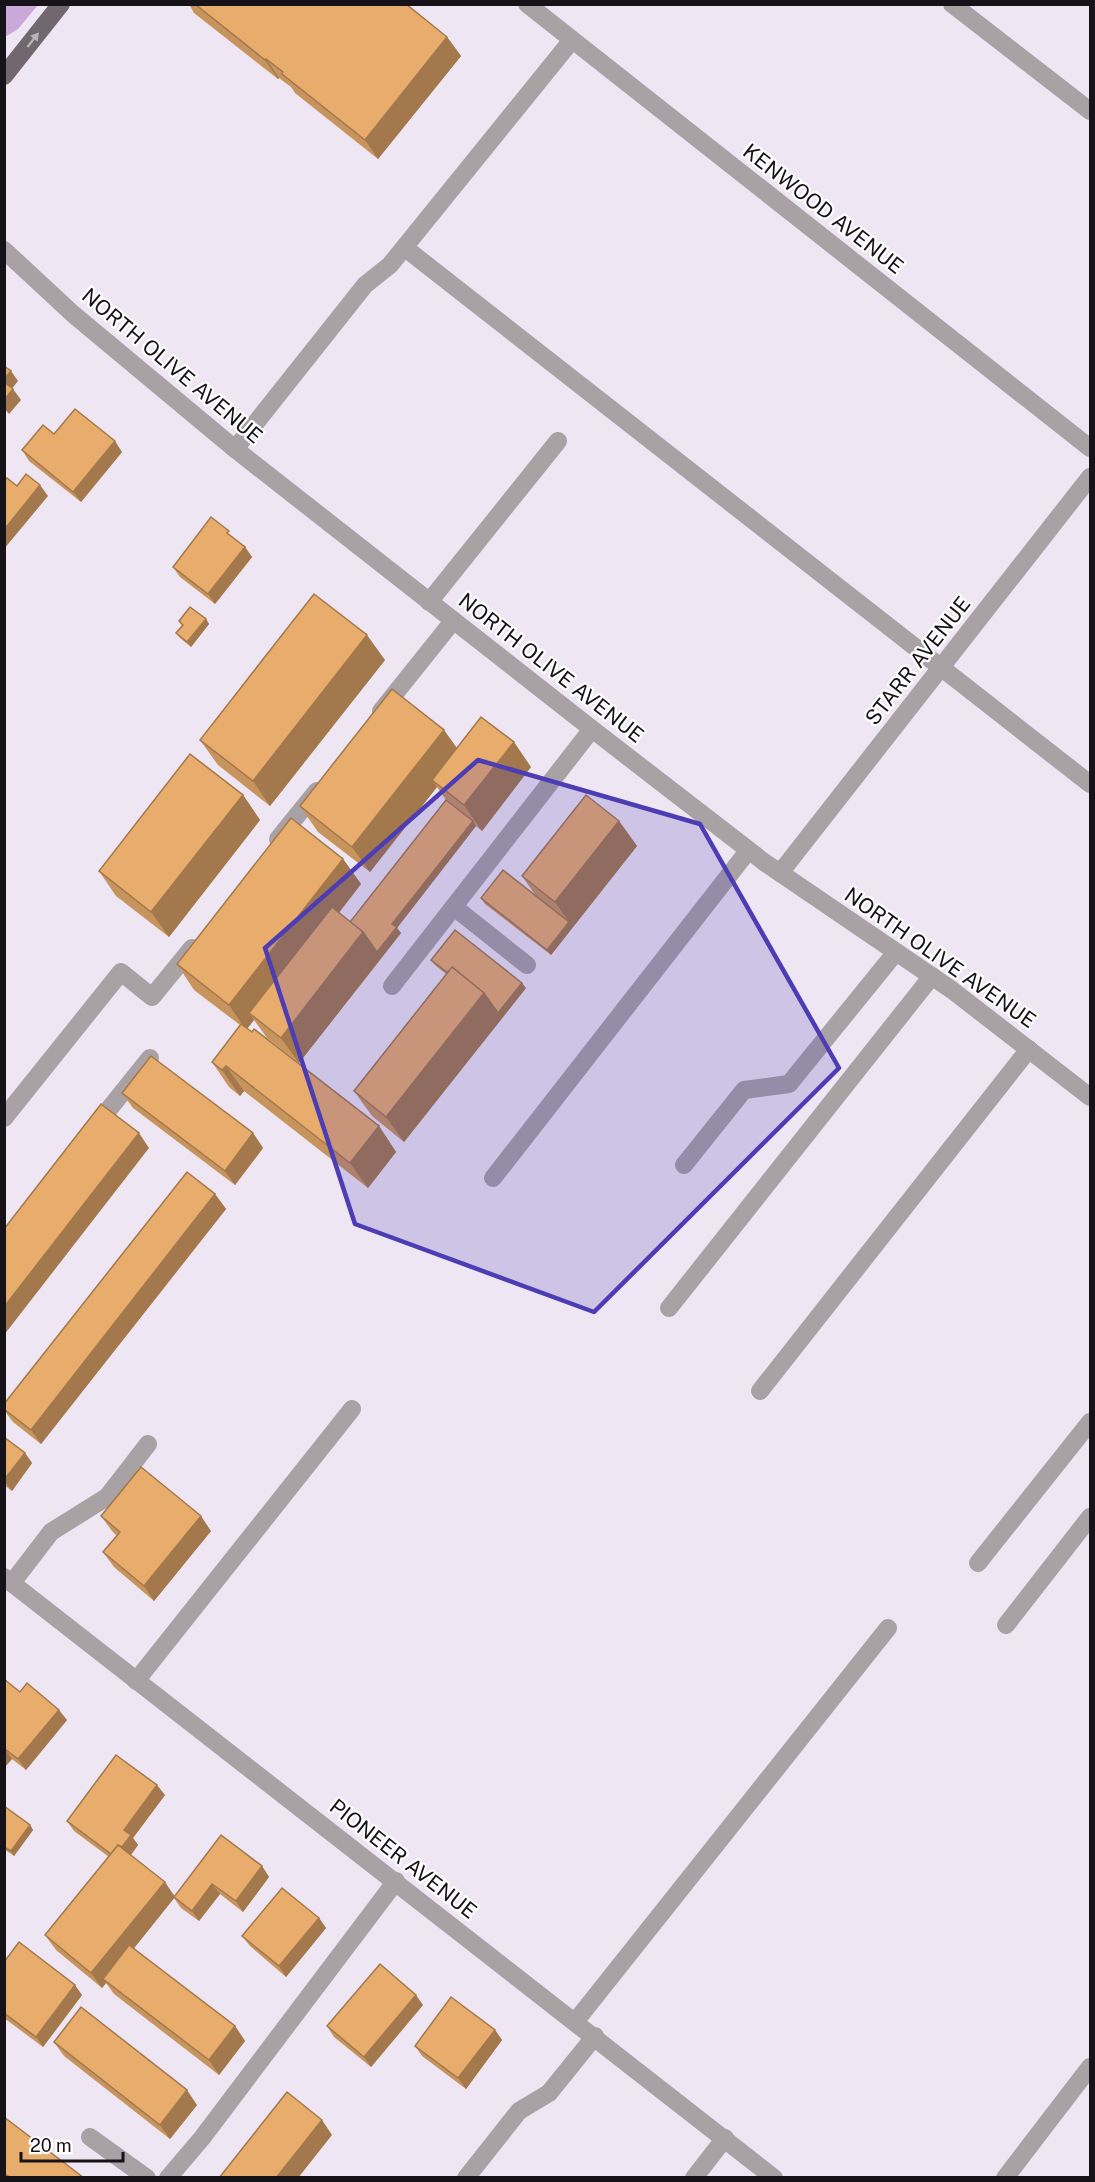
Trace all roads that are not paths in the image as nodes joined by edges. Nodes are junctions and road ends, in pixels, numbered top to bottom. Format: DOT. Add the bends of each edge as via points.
graph roads {
  1 [pos="61,4"];
  2 [pos="527,4"];
  3 [pos="952,4"];
  4 [pos="572,40"];
  5 [pos="4,76"];
  6 [pos="1090,111"];
  7 [pos="405,248"];
  8 [pos="4,250"];
  9 [pos="558,441"];
  10 [pos="1090,448"];
  11 [pos="235,449"];
  12 [pos="1090,477"];
  13 [pos="429,602"];
  14 [pos="453,621"];
  15 [pos="941,668"];
  16 [pos="372,722"];
  17 [pos="592,729"];
  18 [pos="328,777"];
  19 [pos="1090,784"];
  20 [pos="269,850"];
  21 [pos="748,851"];
  22 [pos="780,873"];
  23 [pos="453,906"];
  24 [pos="203,933"];
  25 [pos="896,952"];
  26 [pos="527,965"];
  27 [pos="932,976"];
  28 [pos="392,986"];
  29 [pos="1029,1049"];
  30 [pos="150,1058"];
  31 [pos="1090,1097"];
  32 [pos="4,1118"];
  33 [pos="84,1140"];
  34 [pos="684,1166"];
  35 [pos="493,1178"];
  36 [pos="669,1308"];
  37 [pos="760,1391"];
  38 [pos="352,1409"];
  39 [pos="1090,1422"];
  40 [pos="148,1444"];
  41 [pos="1090,1517"];
  42 [pos="978,1563"];
  43 [pos="8,1580"];
  44 [pos="1006,1625"];
  45 [pos="888,1628"];
  46 [pos="136,1681"];
  47 [pos="396,1881"];
  48 [pos="575,2022"];
  49 [pos="595,2036"];
  50 [pos="1090,2067"];
  51 [pos="90,2137"];
  52 [pos="724,2138"];
  53 [pos="147,2178"];
  54 [pos="168,2178"];
  55 [pos="466,2178"];
  56 [pos="694,2178"];
  57 [pos="774,2178"];
  58 [pos="1005,2178"];
  5 -- 1 [label="main road, one-way"];
  2 -- 4 [label="street, KENWOOD AVENUE"];
  3 -- 6 [label="street"];
  4 -- 7 [label="street"];
  4 -- 10 [label="street, KENWOOD AVENUE"];
  7 -- 11 [label="street" via="365,285"];
  7 -- 15 [label="street"];
  8 -- 11 [label="street, NORTH OLIVE AVENUE" via="73,314"];
  9 -- 13 [label="street"];
  11 -- 13 [label="street, NORTH OLIVE AVENUE"];
  12 -- 15 [label="street, STARR AVENUE"];
  13 -- 14 [label="street, NORTH OLIVE AVENUE"];
  14 -- 16 [label="street"];
  14 -- 17 [label="street, NORTH OLIVE AVENUE"];
  15 -- 19 [label="street"];
  15 -- 22 [label="street, STARR AVENUE"];
  17 -- 21 [label="street, NORTH OLIVE AVENUE"];
  17 -- 23 [label="street"];
  18 -- 20 [label="street"];
  21 -- 22 [label="street, NORTH OLIVE AVENUE"];
  21 -- 35 [label="street"];
  22 -- 25 [label="street, NORTH OLIVE AVENUE"];
  23 -- 26 [label="street"];
  23 -- 28 [label="street"];
  24 -- 32 [label="street" via="152,997 121,972"];
  25 -- 27 [label="street, NORTH OLIVE AVENUE"];
  25 -- 34 [label="street" via="789,1084 744,1090"];
  27 -- 29 [label="street, NORTH OLIVE AVENUE"];
  27 -- 36 [label="street"];
  29 -- 31 [label="street, NORTH OLIVE AVENUE"];
  29 -- 37 [label="street"];
  30 -- 33 [label="street"];
  38 -- 46 [label="street"];
  39 -- 42 [label="street"];
  40 -- 43 [label="street" via="107,1497 51,1532"];
  41 -- 44 [label="street"];
  43 -- 46 [label="street, PIONEER AVENUE"];
  45 -- 48 [label="street"];
  46 -- 47 [label="street, PIONEER AVENUE"];
  47 -- 48 [label="street, PIONEER AVENUE"];
  47 -- 54 [label="street"];
  48 -- 49 [label="street, PIONEER AVENUE"];
  49 -- 52 [label="street, PIONEER AVENUE"];
  49 -- 55 [label="street" via="549,2092 519,2111"];
  50 -- 58 [label="street"];
  51 -- 53 [label="street"];
  52 -- 56 [label="street"];
  52 -- 57 [label="street, PIONEER AVENUE"];
}
